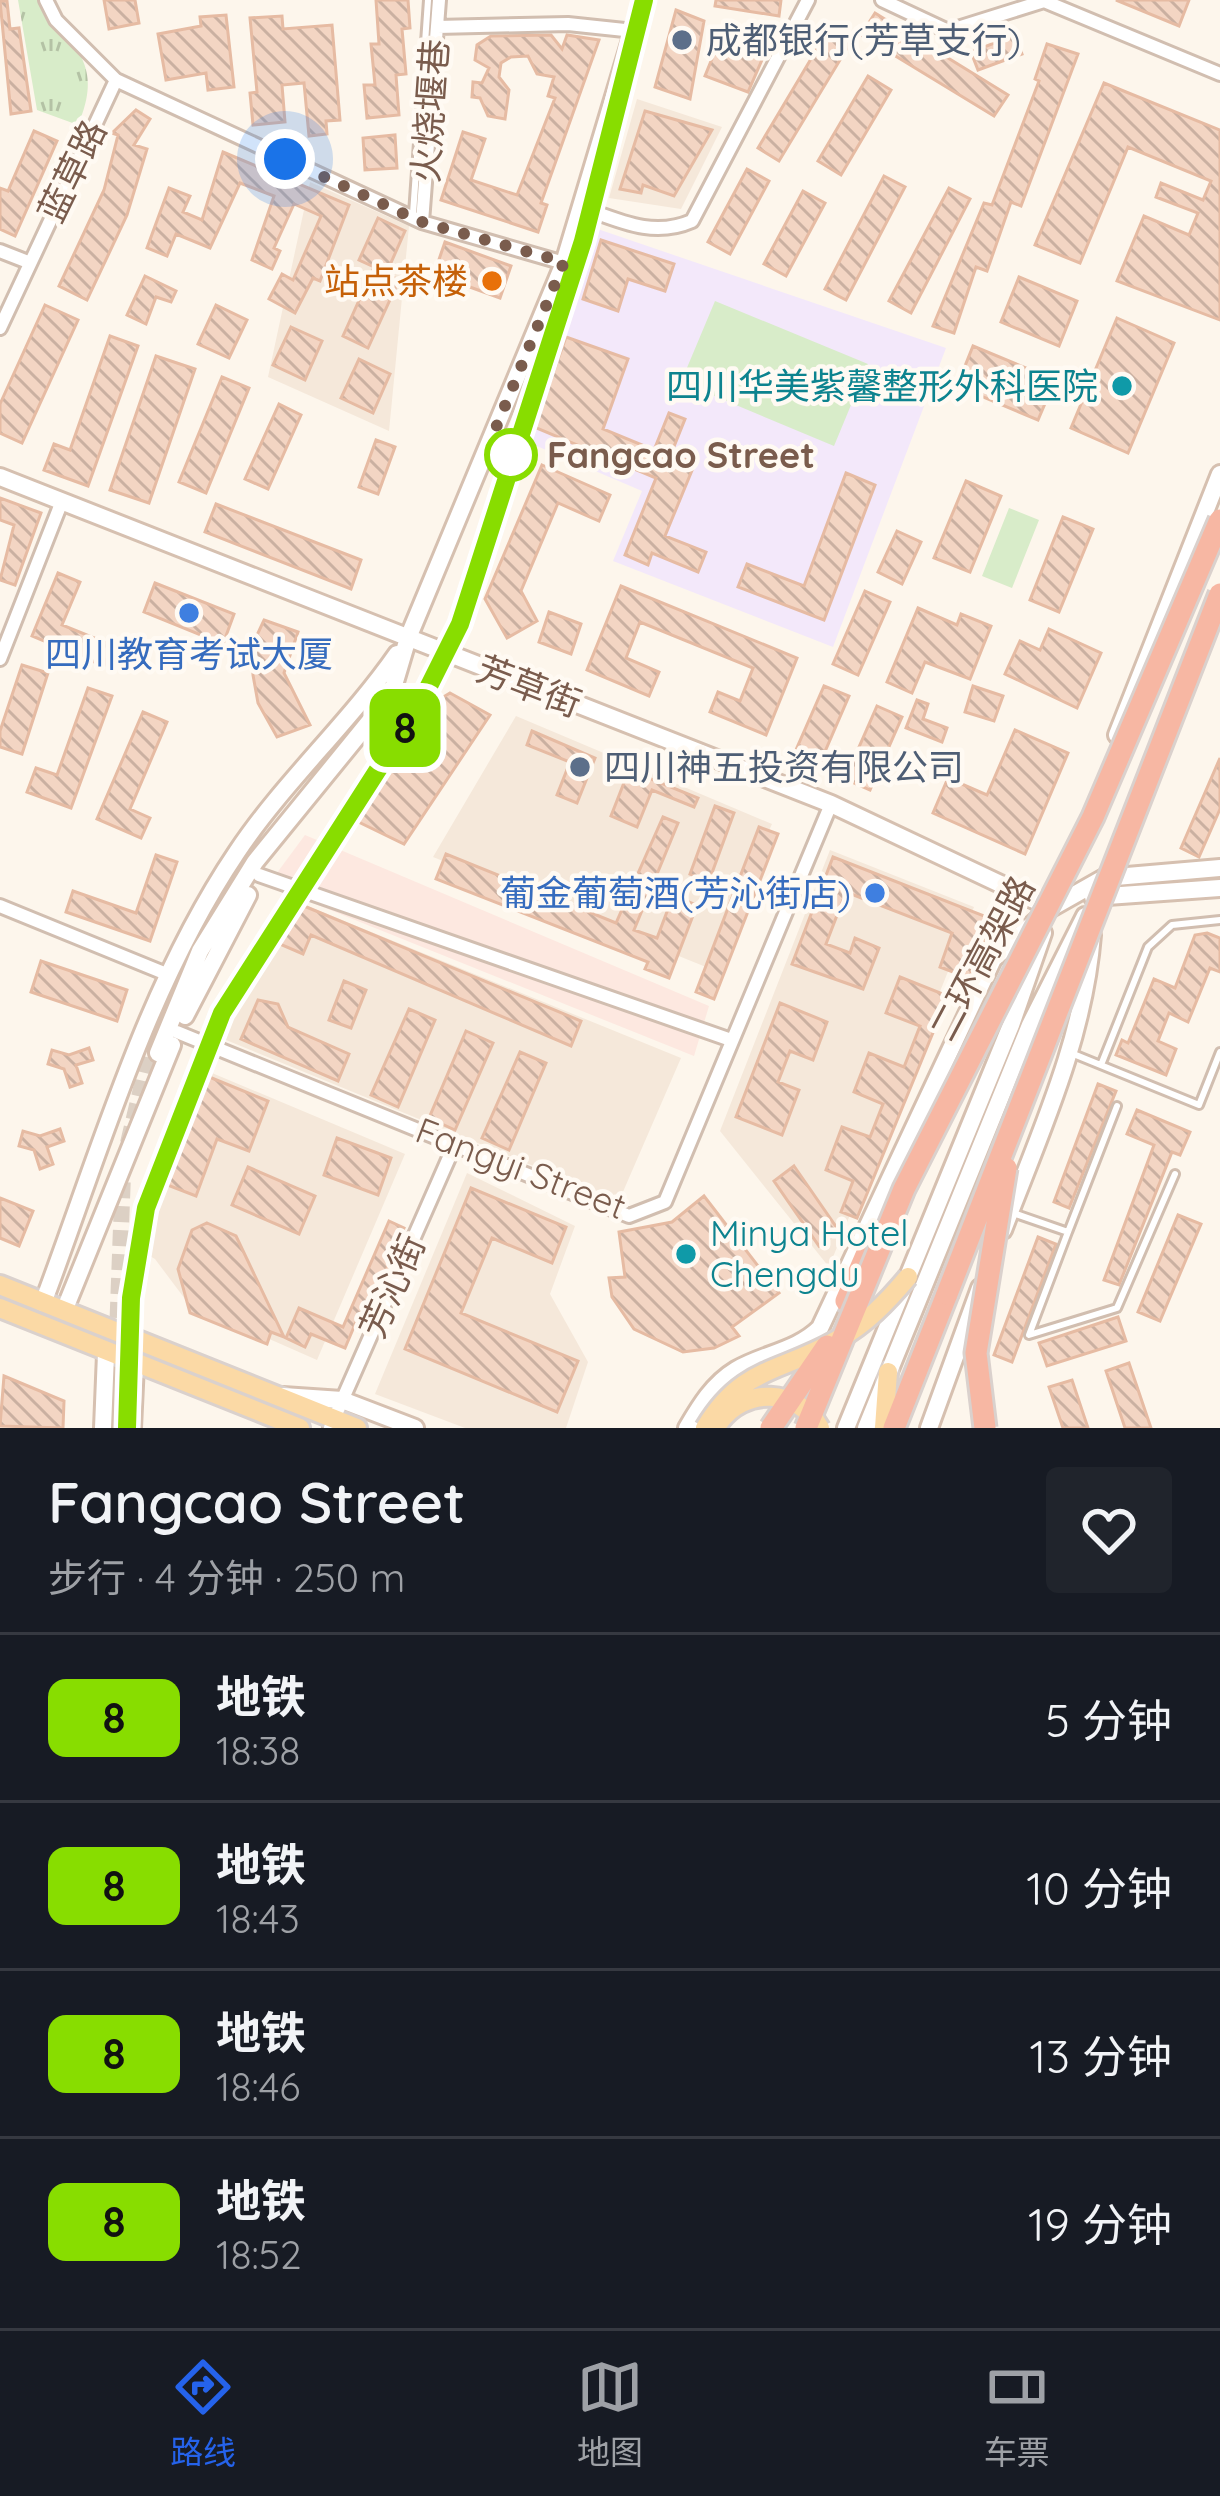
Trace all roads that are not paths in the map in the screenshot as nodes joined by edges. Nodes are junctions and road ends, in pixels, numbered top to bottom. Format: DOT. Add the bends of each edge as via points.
graph roads {
  1 [pos="46,0"];
  2 [pos="428,0"];
  3 [pos="439,0"];
  4 [pos="643,0"];
  5 [pos="808,0"];
  6 [pos="882,0"];
  7 [pos="1044,0"];
  8 [pos="437,27"];
  9 [pos="634,31"];
  10 [pos="1220,74"];
  11 [pos="116,80"];
  12 [pos="581,207"];
  13 [pos="417,220"];
  14 [pos="0,251"];
  15 [pos="28,262"];
  16 [pos="564,262"];
  17 [pos="0,328"];
  18 [pos="1220,474"];
  19 [pos="0,477"];
  20 [pos="62,501"];
  21 [pos="1220,520"];
  22 [pos="1220,591"];
  23 [pos="408,638"];
  24 [pos="0,659"];
  25 [pos="831,805"];
  26 [pos="272,811"];
  27 [pos="281,833"];
  28 [pos="1220,868"];
  29 [pos="259,875"];
  30 [pos="1104,878"];
  31 [pos="1220,888"];
  32 [pos="1095,897"];
  33 [pos="0,907"];
  34 [pos="1051,908"];
  35 [pos="1220,920"];
  36 [pos="169,974"];
  37 [pos="177,1032"];
  38 [pos="731,1040"];
  39 [pos="1220,1052"];
  40 [pos="1071,1053"];
  41 [pos="1101,1065"];
  42 [pos="1117,1106"];
  43 [pos="999,1137"];
  44 [pos="455,1144"];
  45 [pos="1175,1174"];
  46 [pos="904,1189"];
  47 [pos="1010,1211"];
  48 [pos="1069,1232"];
  49 [pos="908,1277"];
  50 [pos="0,1285"];
  51 [pos="43,1303"];
  52 [pos="0,1308"];
  53 [pos="64,1311"];
  54 [pos="808,1340"];
  55 [pos="106,1354"];
  56 [pos="135,1364"];
  57 [pos="888,1372"];
  58 [pos="335,1415"];
  59 [pos="115,1422"];
  60 [pos="280,1423"];
  61 [pos="803,1425"];
  62 [pos="132,1428"];
  63 [pos="301,1428"];
  64 [pos="357,1428"];
  65 [pos="415,1428"];
  66 [pos="687,1428"];
  67 [pos="705,1428"];
  68 [pos="716,1428"];
  69 [pos="771,1428"];
  70 [pos="820,1428"];
  71 [pos="846,1428"];
  72 [pos="866,1428"];
  73 [pos="884,1428"];
  74 [pos="894,1428"];
  75 [pos="929,1428"];
  76 [pos="985,1428"];
  1 -- 11 [label="street"];
  2 -- 13 [label="lane"];
  3 -- 8 [label="street, 火烧堰巷"];
  4 -- 9 [label="main road"];
  5 -- 12 [label="street" via="692,221 652,229"];
  6 -- 7 [label="street" via="948,31"];
  7 -- 10 [label="street"];
  8 -- 9 [label="street"];
  8 -- 13 [label="street, 火烧堰巷"];
  9 -- 12 [label="main road"];
  11 -- 13 [label="street"];
  11 -- 15 [label="street, 蓝草路"];
  12 -- 16 [label="main road"];
  13 -- 16 [label="street"];
  14 -- 15 [label="street"];
  15 -- 17 [label="street, 蓝草路"];
  16 -- 23 [label="main road"];
  18 -- 34 [label="main road"];
  19 -- 20 [label="main road, 芳草街"];
  20 -- 23 [label="main road, 芳草街"];
  20 -- 24 [label="street"];
  21 -- 46 [label="highway, 二环高架路, bridge" via="1093,817"];
  22 -- 30 [label="main road"];
  22 -- 43 [label="highway, bridge"];
  23 -- 25 [label="main road, 芳草街"];
  23 -- 26 [label="main road"];
  23 -- 27 [label="main road" via="392,695"];
  25 -- 34 [label="main road, 芳草街"];
  25 -- 38 [label="street, Fangyi Street"];
  26 -- 27 [label="main road" via="200,939 154,1052 200,952"];
  26 -- 36 [label="main road" via="238,850"];
  27 -- 29 [label="main road"];
  28 -- 30 [label="main road"];
  29 -- 37 [label="main road"];
  29 -- 38 [label="street"];
  30 -- 32 [label="main road"];
  30 -- 34 [label="main road"];
  31 -- 32 [label="main road"];
  32 -- 34 [label="main road"];
  32 -- 40 [label="main road" via="1088,984"];
  32 -- 43 [label="main road" via="1030,1024"];
  33 -- 36 [label="street"];
  34 -- 49 [label="main road"];
  34 -- 54 [label="main road" via="993,958"];
  35 -- 41 [label="lane" via="1172,925 1148,947"];
  36 -- 51 [label="main road"];
  37 -- 44 [label="street, Fangyi Street"];
  37 -- 53 [label="main road"];
  38 -- 44 [label="street, Fangyi Street" via="665,1202 629,1216"];
  39 -- 41 [label="lane" via="1199,1105"];
  40 -- 41 [label="lane"];
  40 -- 47 [label="main road"];
  42 -- 48 [label="lane"];
  43 -- 57 [label="main road"];
  43 -- 74 [label="highway, bridge"];
  43 -- 76 [label="highway, bridge" via="1004,1206 976,1352"];
  44 -- 58 [label="street, 芳沁街"];
  45 -- 48 [label="lane" via="1117,1308 1029,1335"];
  46 -- 61 [label="highway, 二环高架路, bridge"];
  46 -- 69 [label="highway, bridge" via="889,1202 826,1348"];
  47 -- 48 [label="lane"];
  47 -- 75 [label="main road"];
  49 -- 67 [label="main road, bridge" via="848,1334 742,1382"];
  49 -- 71 [label="main road"];
  50 -- 51 [label="main road"];
  51 -- 53 [label="main road"];
  52 -- 55 [label="main road"];
  53 -- 58 [label="main road"];
  54 -- 61 [label="street"];
  54 -- 66 [label="main road" via="734,1372 706,1396"];
  55 -- 56 [label="main road"];
  55 -- 59 [label="main road"];
  56 -- 60 [label="main road"];
  56 -- 62 [label="main road"];
  57 -- 72 [label="main road"];
  57 -- 73 [label="main road"];
  58 -- 64 [label="main road"];
  58 -- 65 [label="main road"];
  60 -- 63 [label="main road"];
  68 -- 70 [label="main road, bridge" via="737,1404 763,1396 801,1405"];
}
